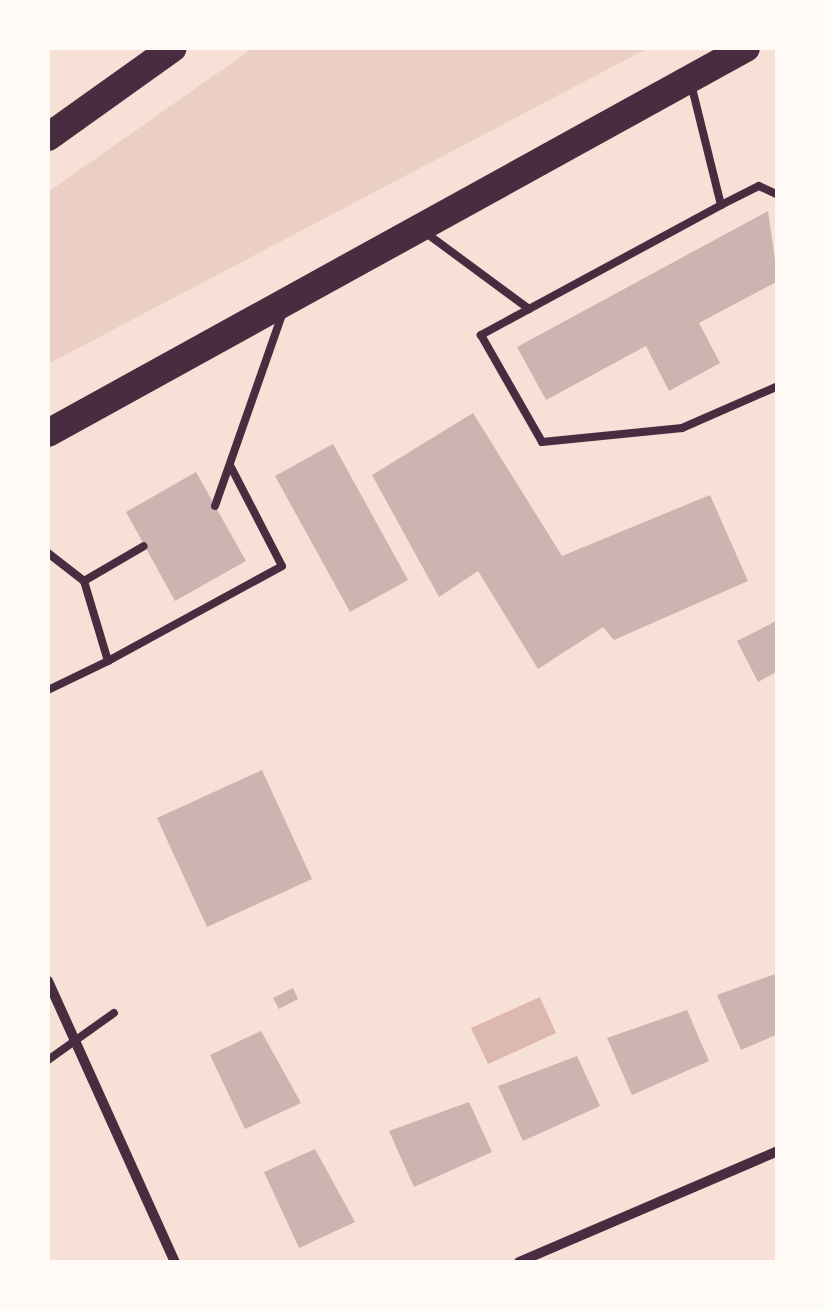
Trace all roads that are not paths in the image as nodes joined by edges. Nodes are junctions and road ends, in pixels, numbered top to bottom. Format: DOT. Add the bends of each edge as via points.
graph roads {
  1 [pos="174,48"];
  2 [pos="746,48"];
  3 [pos="690,79"];
  4 [pos="48,137"];
  5 [pos="778,194"];
  6 [pos="721,205"];
  7 [pos="418,228"];
  8 [pos="288,298"];
  9 [pos="528,309"];
  10 [pos="778,386"];
  11 [pos="48,433"];
  12 [pos="231,467"];
  13 [pos="215,506"];
  14 [pos="144,546"];
  15 [pos="48,553"];
  16 [pos="84,581"];
  17 [pos="108,661"];
  18 [pos="48,690"];
  19 [pos="48,980"];
  20 [pos="114,1014"];
  21 [pos="76,1044"];
  22 [pos="48,1060"];
  23 [pos="778,1151"];
  24 [pos="175,1262"];
  25 [pos="519,1262"];
  1 -- 4 [label="highway"];
  2 -- 3 [label="highway"];
  3 -- 6 [label="lane"];
  3 -- 7 [label="highway"];
  5 -- 6 [label="lane" via="759,186"];
  6 -- 9 [label="lane"];
  7 -- 8 [label="highway"];
  7 -- 9 [label="lane"];
  8 -- 11 [label="highway"];
  8 -- 12 [label="lane"];
  9 -- 10 [label="lane" via="481,335 542,442 682,428"];
  12 -- 13 [label="lane"];
  12 -- 17 [label="lane" via="282,566"];
  14 -- 16 [label="lane"];
  15 -- 16 [label="lane"];
  16 -- 17 [label="lane"];
  17 -- 18 [label="lane"];
  19 -- 21 [label="street"];
  20 -- 21 [label="lane"];
  21 -- 22 [label="lane"];
  21 -- 24 [label="street"];
  23 -- 25 [label="street"];
}
